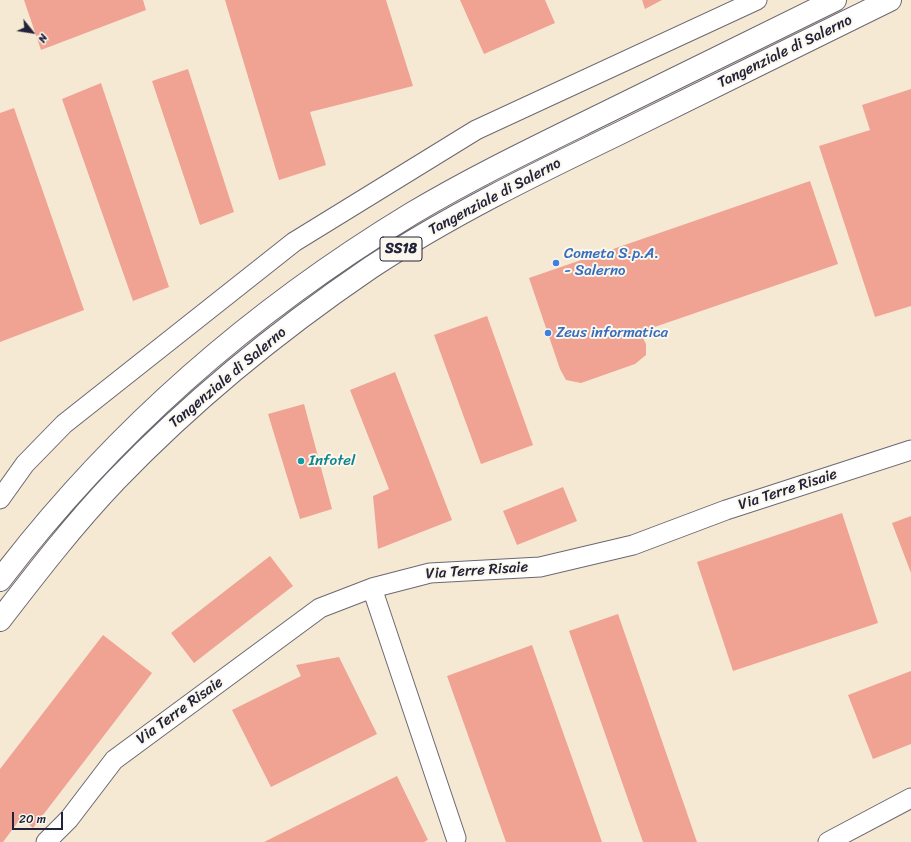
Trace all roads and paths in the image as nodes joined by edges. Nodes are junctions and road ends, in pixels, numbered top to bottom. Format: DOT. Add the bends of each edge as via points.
graph roads {
  1 [pos="757,0"];
  2 [pos="835,0"];
  3 [pos="890,0"];
  4 [pos="911,450"];
  5 [pos="0,499"];
  6 [pos="0,580"];
  7 [pos="372,588"];
  8 [pos="0,620"];
  9 [pos="911,798"];
  10 [pos="456,838"];
  11 [pos="46,842"];
  12 [pos="828,842"];
  1 -- 5 [label="street" via="476,130 294,242 64,424 25,464"];
  2 -- 6 [label="highway, Tangenziale di Salerno / SS18" via="496,166 410,215 289,295 192,374 125,437 44,525"];
  3 -- 8 [label="highway, Tangenziale di Salerno / SS18" via="487,198 372,267 270,341 208,392 154,443 116,480 66,536"];
  4 -- 7 [label="street, Via Terre Risaie" via="726,510 633,545 540,567 430,573"];
  7 -- 10 [label="street"];
  7 -- 11 [label="street, Via Terre Risaie" via="320,608 114,760 70,819"];
  9 -- 12 [label="street"];
}
